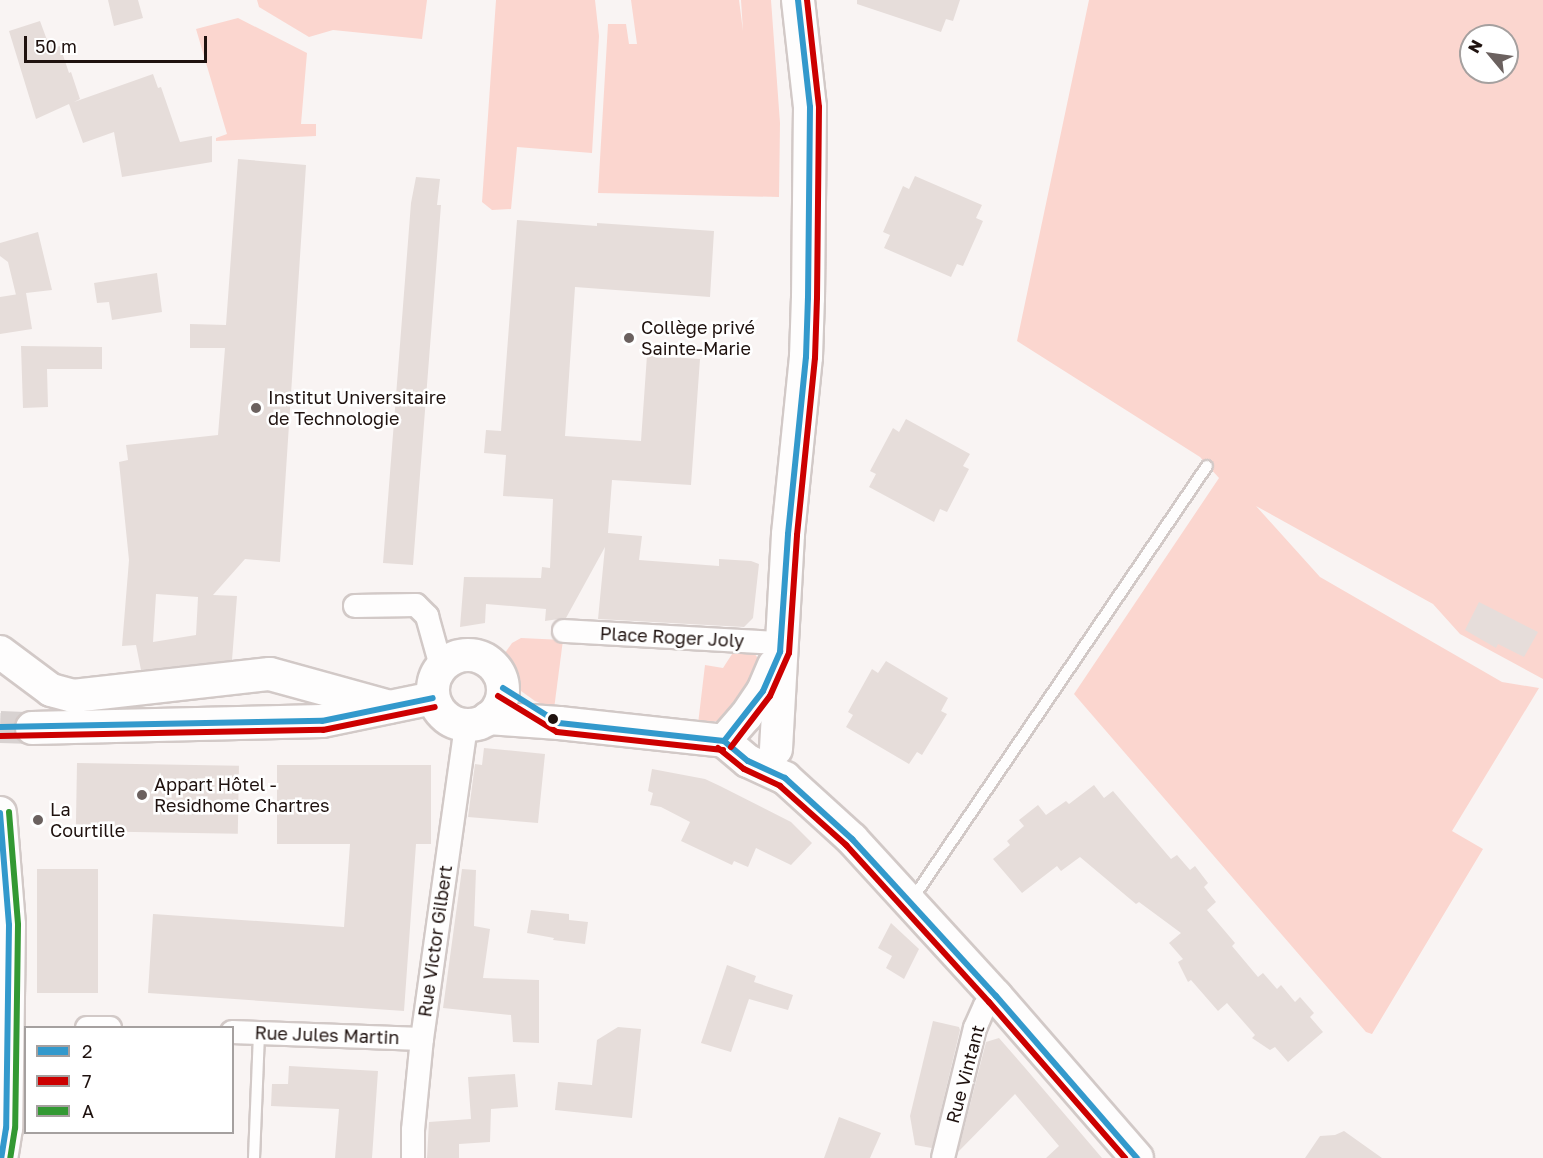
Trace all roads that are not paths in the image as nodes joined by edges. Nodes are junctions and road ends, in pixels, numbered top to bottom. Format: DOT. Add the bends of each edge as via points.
graph roads {
  1 [pos="798,0"];
  2 [pos="1207,466"];
  3 [pos="355,606"];
  4 [pos="564,631"];
  5 [pos="780,647"];
  6 [pos="0,652"];
  7 [pos="441,666"];
  8 [pos="503,688"];
  9 [pos="433,698"];
  10 [pos="390,707"];
  11 [pos="477,722"];
  12 [pos="559,723"];
  13 [pos="33,728"];
  14 [pos="731,733"];
  15 [pos="780,764"];
  16 [pos="0,813"];
  17 [pos="911,901"];
  18 [pos="996,996"];
  19 [pos="17,1030"];
  20 [pos="234,1032"];
  21 [pos="260,1033"];
  22 [pos="422,1039"];
  23 [pos="1,1158"];
  24 [pos="254,1158"];
  25 [pos="413,1158"];
  26 [pos="943,1158"];
  27 [pos="1137,1158"];
  1 -- 5 [label="main road" via="810,107 808,298"];
  2 -- 17 [label="lane"];
  3 -- 7 [label="street" via="416,605 427,616"];
  4 -- 5 [label="street, Place Roger Joly"];
  5 -- 14 [label="main road" via="763,692"];
  5 -- 15 [label="main road"];
  6 -- 10 [label="main road" via="51,690 74,696 270,674"];
  7 -- 8 [label="main road" via="458,656 479,656 494,666"];
  7 -- 9 [label="main road" via="434,681"];
  8 -- 11 [label="main road" via="499,705"];
  8 -- 12 [label="main road"];
  9 -- 10 [label="main road"];
  9 -- 11 [label="main road" via="442,714 457,723"];
  10 -- 13 [label="main road" via="322,721"];
  11 -- 12 [label="main road"];
  11 -- 22 [label="street, Rue Victor Gilbert"];
  12 -- 14 [label="main road"];
  14 -- 15 [label="main road" via="748,761"];
  15 -- 17 [label="main road"];
  16 -- 19 [label="main road"];
  17 -- 18 [label="main road"];
  18 -- 26 [label="street, Rue Vintant" via="985,1006 975,1028"];
  18 -- 27 [label="main road"];
  19 -- 23 [label="main road"];
  20 -- 21 [label="street, Rue Jules Martin"];
  21 -- 22 [label="street, Rue Jules Martin"];
  21 -- 24 [label="lane"];
  22 -- 25 [label="street, Rue Victor Gilbert"];
}
